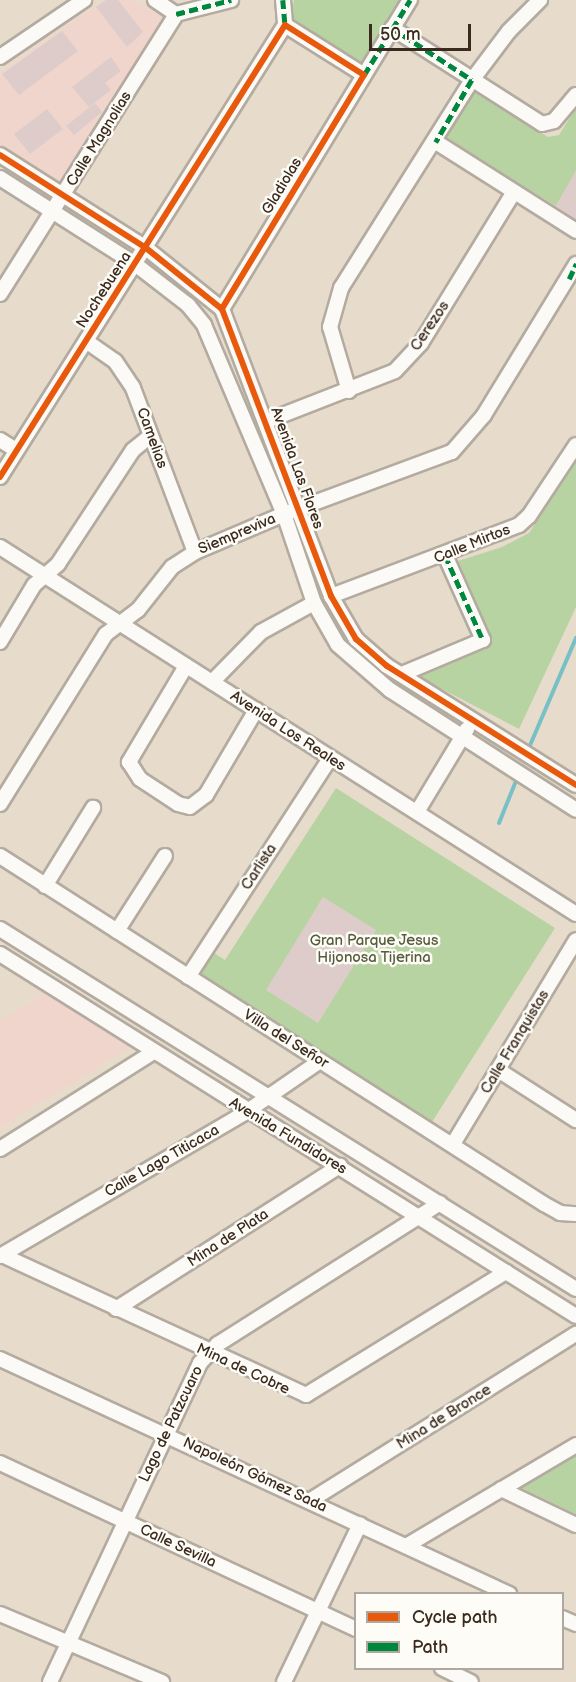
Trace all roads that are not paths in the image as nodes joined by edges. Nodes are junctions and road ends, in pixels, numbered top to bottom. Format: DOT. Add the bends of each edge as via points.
graph roads {
  1 [pos="84,0"];
  2 [pos="155,0"];
  3 [pos="231,0"];
  4 [pos="283,0"];
  5 [pos="410,0"];
  6 [pos="540,0"];
  7 [pos="176,14"];
  8 [pos="285,26"];
  9 [pos="392,28"];
  10 [pos="0,57"];
  11 [pos="364,75"];
  12 [pos="472,80"];
  13 [pos="576,95"];
  14 [pos="436,142"];
  15 [pos="0,155"];
  16 [pos="0,178"];
  17 [pos="514,192"];
  18 [pos="64,196"];
  19 [pos="53,212"];
  20 [pos="576,231"];
  21 [pos="146,248"];
  22 [pos="135,264"];
  23 [pos="576,264"];
  24 [pos="572,281"];
  25 [pos="0,294"];
  26 [pos="222,309"];
  27 [pos="86,341"];
  28 [pos="350,391"];
  29 [pos="267,421"];
  30 [pos="150,436"];
  31 [pos="0,440"];
  32 [pos="576,445"];
  33 [pos="16,450"];
  34 [pos="0,477"];
  35 [pos="298,508"];
  36 [pos="284,514"];
  37 [pos="0,547"];
  38 [pos="195,552"];
  39 [pos="445,555"];
  40 [pos="45,575"];
  41 [pos="331,596"];
  42 [pos="314,603"];
  43 [pos="120,623"];
  44 [pos="0,642"];
  45 [pos="186,666"];
  46 [pos="402,674"];
  47 [pos="212,682"];
  48 [pos="256,710"];
  49 [pos="473,720"];
  50 [pos="463,735"];
  51 [pos="330,758"];
  52 [pos="576,785"];
  53 [pos="0,804"];
  54 [pos="93,808"];
  55 [pos="576,810"];
  56 [pos="417,812"];
  57 [pos="165,855"];
  58 [pos="0,856"];
  59 [pos="45,886"];
  60 [pos="576,914"];
  61 [pos="0,928"];
  62 [pos="117,932"];
  63 [pos="576,940"];
  64 [pos="0,954"];
  65 [pos="188,977"];
  66 [pos="152,1053"];
  67 [pos="320,1061"];
  68 [pos="498,1070"];
  69 [pos="269,1096"];
  70 [pos="246,1112"];
  71 [pos="576,1120"];
  72 [pos="453,1144"];
  73 [pos="0,1149"];
  74 [pos="339,1166"];
  75 [pos="440,1203"];
  76 [pos="575,1214"];
  77 [pos="420,1218"];
  78 [pos="1,1256"];
  79 [pos="506,1272"];
  80 [pos="576,1289"];
  81 [pos="116,1309"];
  82 [pos="576,1316"];
  83 [pos="576,1334"];
  84 [pos="208,1353"];
  85 [pos="0,1359"];
  86 [pos="165,1433"];
  87 [pos="576,1445"];
  88 [pos="0,1463"];
  89 [pos="501,1489"];
  90 [pos="311,1500"];
  91 [pos="124,1520"];
  92 [pos="360,1524"];
  93 [pos="576,1525"];
  94 [pos="406,1546"];
  95 [pos="507,1592"];
  96 [pos="317,1611"];
  97 [pos="0,1614"];
  98 [pos="354,1628"];
  99 [pos="67,1642"];
  100 [pos="446,1670"];
  101 [pos="50,1682"];
  102 [pos="162,1682"];
  103 [pos="284,1682"];
  104 [pos="471,1682"];
  1 -- 10 [label="street"];
  2 -- 7 [label="street"];
  3 -- 7 [label="street"];
  4 -- 8 [label="street"];
  5 -- 9 [label="street, Gladiolas"];
  6 -- 12 [label="street" via="509,31"];
  7 -- 18 [label="street, Calle Magnolias"];
  8 -- 11 [label="street"];
  8 -- 21 [label="street, Nochebuena"];
  9 -- 11 [label="street, Gladiolas"];
  9 -- 12 [label="street"];
  11 -- 26 [label="street, Gladiolas"];
  12 -- 13 [label="street" via="548,125"];
  12 -- 14 [label="street"];
  14 -- 17 [label="street"];
  14 -- 28 [label="street" via="356,262 333,308 334,348"];
  15 -- 18 [label="street, Avenida Las Flores"];
  16 -- 19 [label="street, Avenida Las Flores"];
  17 -- 20 [label="street"];
  17 -- 28 [label="street, Cerezos" via="421,343 394,371"];
  18 -- 19 [label="street, Calle Magnolias"];
  18 -- 21 [label="street, Avenida Las Flores"];
  19 -- 22 [label="street, Avenida Las Flores"];
  19 -- 25 [label="street, Calle Magnolias"];
  21 -- 22 [label="street, Nochebuena"];
  21 -- 26 [label="street, Avenida Las Flores"];
  22 -- 27 [label="street, Nochebuena"];
  22 -- 36 [label="street, Avenida Las Flores" via="188,305 204,325"];
  23 -- 24 [label="street, Siempreviva"];
  24 -- 35 [label="street, Siempreviva" via="478,425 452,452"];
  26 -- 29 [label="street, Avenida Las Flores"];
  27 -- 30 [label="street, Camelias" via="115,361 126,376"];
  27 -- 33 [label="street, Nochebuena"];
  28 -- 29 [label="street, Cerezos"];
  29 -- 35 [label="street, Avenida Las Flores"];
  30 -- 38 [label="street, Camelias"];
  30 -- 40 [label="street" via="133,450 58,564"];
  31 -- 33 [label="street"];
  32 -- 39 [label="street, Calle Mirtos" via="529,516 507,532"];
  33 -- 34 [label="street, Nochebuena"];
  35 -- 36 [label="street, Siempreviva"];
  35 -- 41 [label="street, Avenida Las Flores"];
  36 -- 38 [label="street, Siempreviva"];
  36 -- 42 [label="street, Avenida Las Flores"];
  37 -- 40 [label="street, Avenida Los Reales"];
  38 -- 43 [label="street, Siempreviva" via="172,567 138,610"];
  39 -- 41 [label="street, Calle Mirtos"];
  39 -- 46 [label="street" via="483,640"];
  40 -- 43 [label="street, Avenida Los Reales"];
  40 -- 44 [label="street" via="29,591"];
  41 -- 46 [label="street, Avenida Las Flores" via="356,639"];
  42 -- 47 [label="street" via="261,632"];
  42 -- 50 [label="street, Avenida Las Flores" via="333,638 368,674"];
  43 -- 45 [label="street, Avenida Los Reales"];
  43 -- 53 [label="street, Siempreviva" via="106,634"];
  45 -- 47 [label="street, Avenida Los Reales"];
  45 -- 48 [label="street" via="130,757 130,768 140,779 178,804 195,806 206,795"];
  46 -- 49 [label="street, Avenida Las Flores"];
  47 -- 48 [label="street, Avenida Los Reales"];
  48 -- 51 [label="street, Avenida Los Reales"];
  49 -- 50 [label="street"];
  49 -- 52 [label="street, Avenida Las Flores"];
  50 -- 55 [label="street, Avenida Las Flores"];
  50 -- 56 [label="street"];
  51 -- 56 [label="street, Avenida Los Reales"];
  51 -- 65 [label="street, Carlista"];
  54 -- 59 [label="street"];
  56 -- 60 [label="street, Avenida Los Reales"];
  57 -- 62 [label="street"];
  58 -- 59 [label="street, Villa del Señor"];
  59 -- 62 [label="street, Villa del Señor"];
  61 -- 69 [label="street, Avenida Fundidores"];
  62 -- 65 [label="street, Villa del Señor"];
  63 -- 68 [label="street, Calle Franquistas"];
  64 -- 66 [label="street, Avenida Fundidores"];
  65 -- 67 [label="street, Villa del Señor"];
  66 -- 70 [label="street, Avenida Fundidores"];
  66 -- 73 [label="street"];
  67 -- 69 [label="street, Calle Lago Titicaca"];
  67 -- 72 [label="street, Villa del Señor"];
  68 -- 71 [label="street"];
  68 -- 72 [label="street, Calle Franquistas"];
  69 -- 70 [label="street, Calle Lago Titicaca"];
  69 -- 75 [label="street, Avenida Fundidores"];
  70 -- 74 [label="street, Avenida Fundidores"];
  70 -- 78 [label="street, Calle Lago Titicaca"];
  72 -- 76 [label="street, Villa del Señor" via="553,1210"];
  74 -- 77 [label="street, Avenida Fundidores"];
  74 -- 81 [label="street, Mina de Plata"];
  75 -- 77 [label="street, Lago de Patzcuaro"];
  75 -- 80 [label="street, Avenida Fundidores"];
  77 -- 79 [label="street, Avenida Fundidores"];
  77 -- 84 [label="street, Lago de Patzcuaro"];
  78 -- 81 [label="street, Mina de Cobre"];
  79 -- 82 [label="street, Avenida Fundidores"];
  79 -- 84 [label="street, Mina de Cobre" via="306,1395"];
  81 -- 84 [label="street, Mina de Cobre"];
  83 -- 90 [label="street, Mina de Bronce"];
  84 -- 86 [label="street, Lago de Patzcuaro"];
  85 -- 86 [label="street, Napoleón Gómez Sada"];
  86 -- 90 [label="street, Napoleón Gómez Sada"];
  86 -- 91 [label="street, Lago de Patzcuaro"];
  87 -- 89 [label="street"];
  88 -- 91 [label="street, Calle Sevilla"];
  89 -- 93 [label="street"];
  89 -- 94 [label="street"];
  90 -- 92 [label="street, Napoleón Gómez Sada"];
  91 -- 96 [label="street, Calle Sevilla"];
  91 -- 99 [label="street, Lago de Patzcuaro"];
  92 -- 94 [label="street, Napoleón Gómez Sada"];
  92 -- 96 [label="street"];
  94 -- 95 [label="street, Napoleón Gómez Sada"];
  96 -- 98 [label="street, Calle Sevilla"];
  96 -- 103 [label="street"];
  97 -- 99 [label="street"];
  99 -- 101 [label="street, Lago de Patzcuaro"];
  99 -- 102 [label="street"];
  100 -- 104 [label="street"];
}
